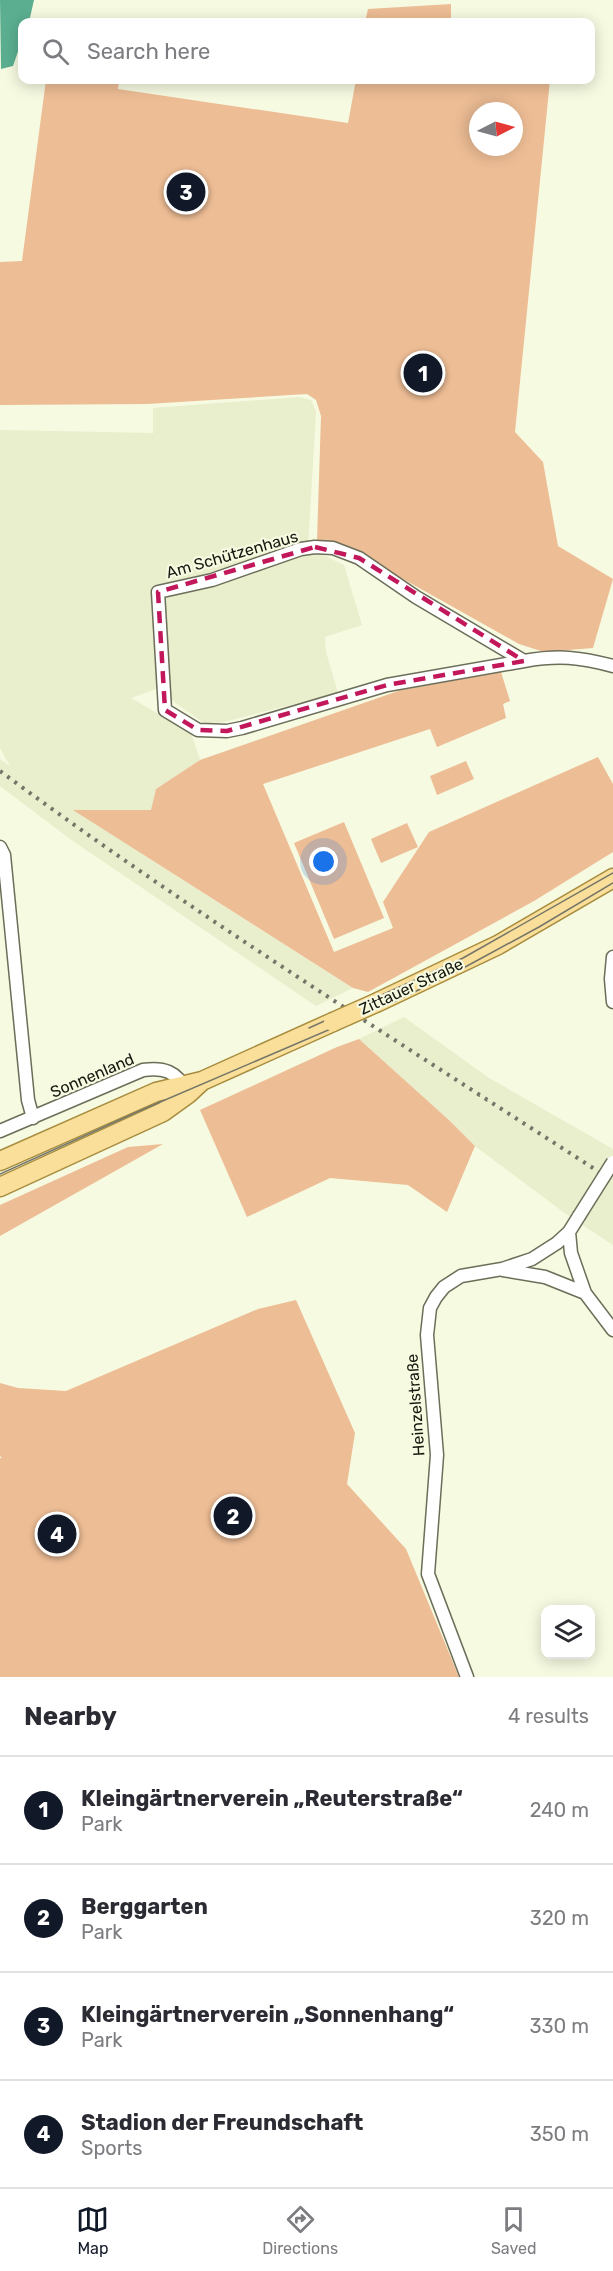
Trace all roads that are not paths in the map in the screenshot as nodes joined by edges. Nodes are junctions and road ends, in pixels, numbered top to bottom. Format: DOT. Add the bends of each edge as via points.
graph roads {
  1 [pos="524,661"];
  2 [pos="613,666"];
  3 [pos="0,847"];
  4 [pos="613,878"];
  5 [pos="613,957"];
  6 [pos="613,1002"];
  7 [pos="186,1090"];
  8 [pos="33,1118"];
  9 [pos="0,1131"];
  10 [pos="0,1161"];
  11 [pos="613,1162"];
  12 [pos="0,1187"];
  13 [pos="569,1232"];
  14 [pos="502,1269"];
  15 [pos="585,1293"];
  16 [pos="613,1330"];
  17 [pos="467,1677"];
  1 -- 1 [label="street, Am Schützenhaus" via="387,685 242,728 198,730 165,710 158,592 212,580 301,549 333,548 358,558"];
  1 -- 2 [label="street, Am Schützenhaus" via="580,657"];
  3 -- 8 [label="street, Sonnenland" via="6,866 28,1100"];
  4 -- 7 [label="main road, Zittauer Straße, bridge" via="498,945"];
  5 -- 6 [label="street"];
  7 -- 8 [label="street, Sonnenland" via="163,1068 143,1070"];
  7 -- 10 [label="main road, Zittauer Straße" via="156,1092"];
  7 -- 12 [label="main road, Zittauer Straße" via="163,1112"];
  8 -- 9 [label="street, Sonnenland"];
  11 -- 13 [label="street, Heinzelstraße, bridge"];
  13 -- 14 [label="street, Heinzelstraße" via="532,1259"];
  13 -- 15 [label="street" via="576,1273"];
  14 -- 15 [label="street" via="545,1277"];
  14 -- 17 [label="street, Heinzelstraße" via="461,1276 444,1287 430,1308 427,1335 437,1455 428,1574"];
  15 -- 16 [label="street"];
}
